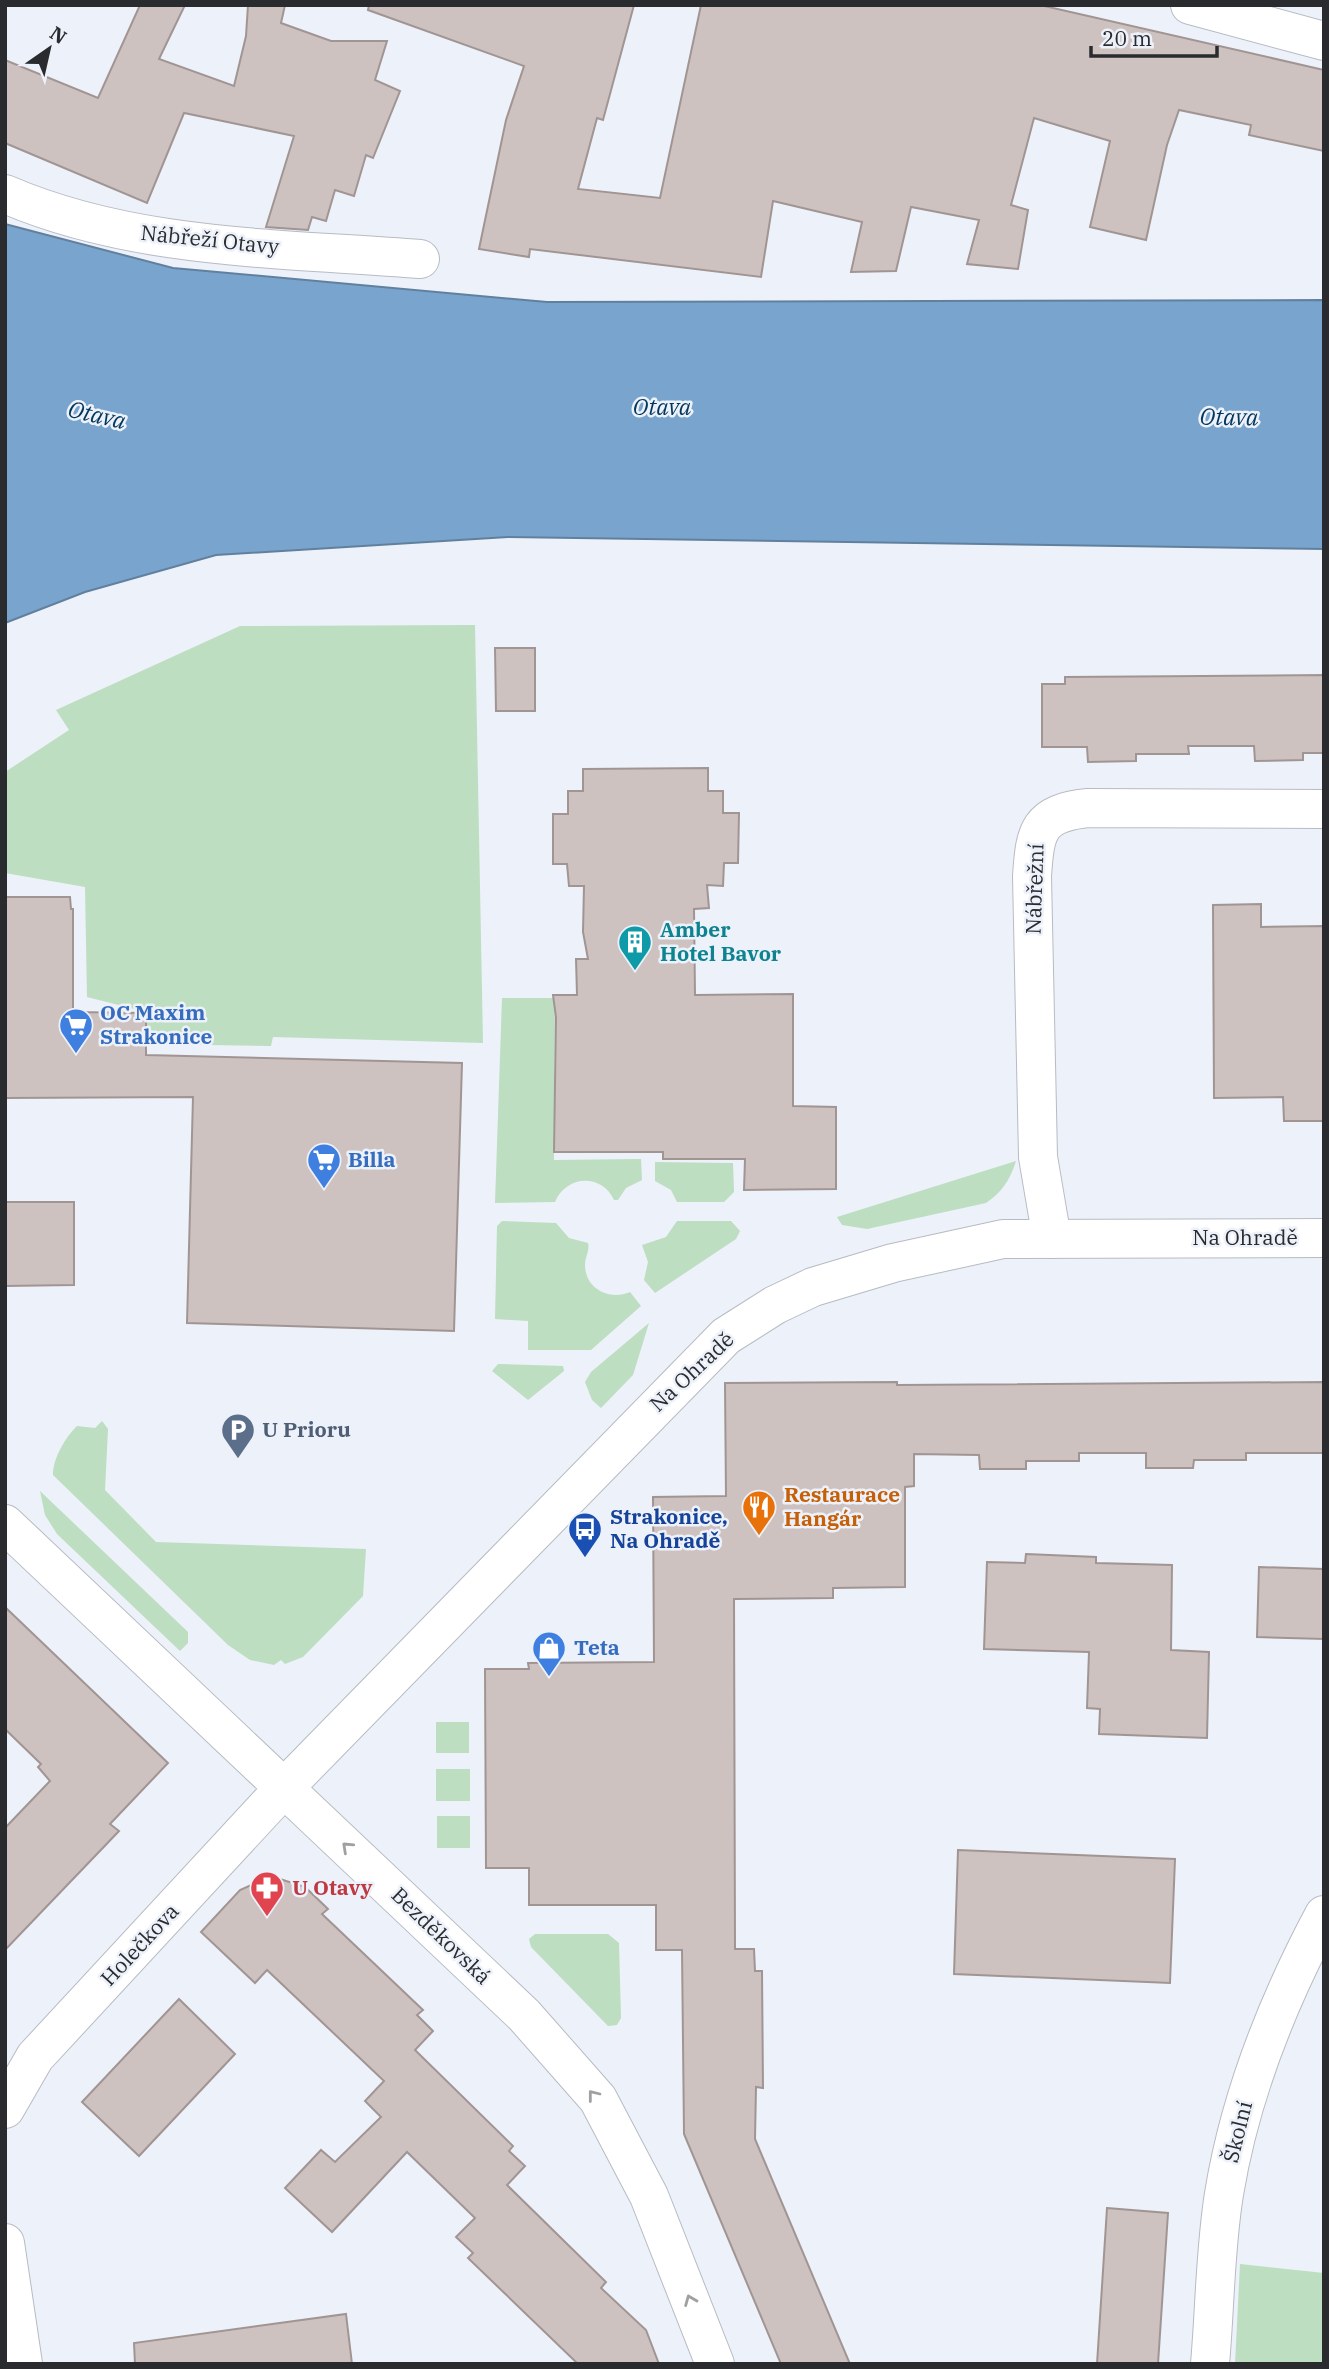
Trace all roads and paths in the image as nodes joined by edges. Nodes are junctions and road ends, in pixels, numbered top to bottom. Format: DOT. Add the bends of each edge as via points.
graph roads {
  1 [pos="1190,5"];
  2 [pos="1324,41"];
  3 [pos="5,194"];
  4 [pos="420,259"];
  5 [pos="1324,809"];
  6 [pos="1324,1238"];
  7 [pos="1052,1239"];
  8 [pos="5,1524"];
  9 [pos="284,1788"];
  10 [pos="1324,1915"];
  11 [pos="5,2109"];
  12 [pos="5,2243"];
  13 [pos="23,2364"];
  14 [pos="715,2364"];
  15 [pos="1210,2364"];
  1 -- 2 [label="street"];
  3 -- 4 [label="street, Nábřeží Otavy" via="155,238"];
  5 -- 7 [label="street, Nábřežní" via="1088,808 1050,817 1039,828 1031,876 1038,1157"];
  6 -- 7 [label="street, Na Ohradě"];
  7 -- 9 [label="street, Na Ohradě" via="1003,1239 893,1263 813,1287 726,1336"];
  8 -- 9 [label="street, Bezděkovská"];
  9 -- 11 [label="street, Holečkova" via="36,2057"];
  14 -- 9 [label="street, Bezděkovská, one-way" via="649,2196 598,2099 524,2015"];
  10 -- 15 [label="street, Školní" via="1275,2017 1237,2130 1223,2198"];
  12 -- 13 [label="street"];
}
